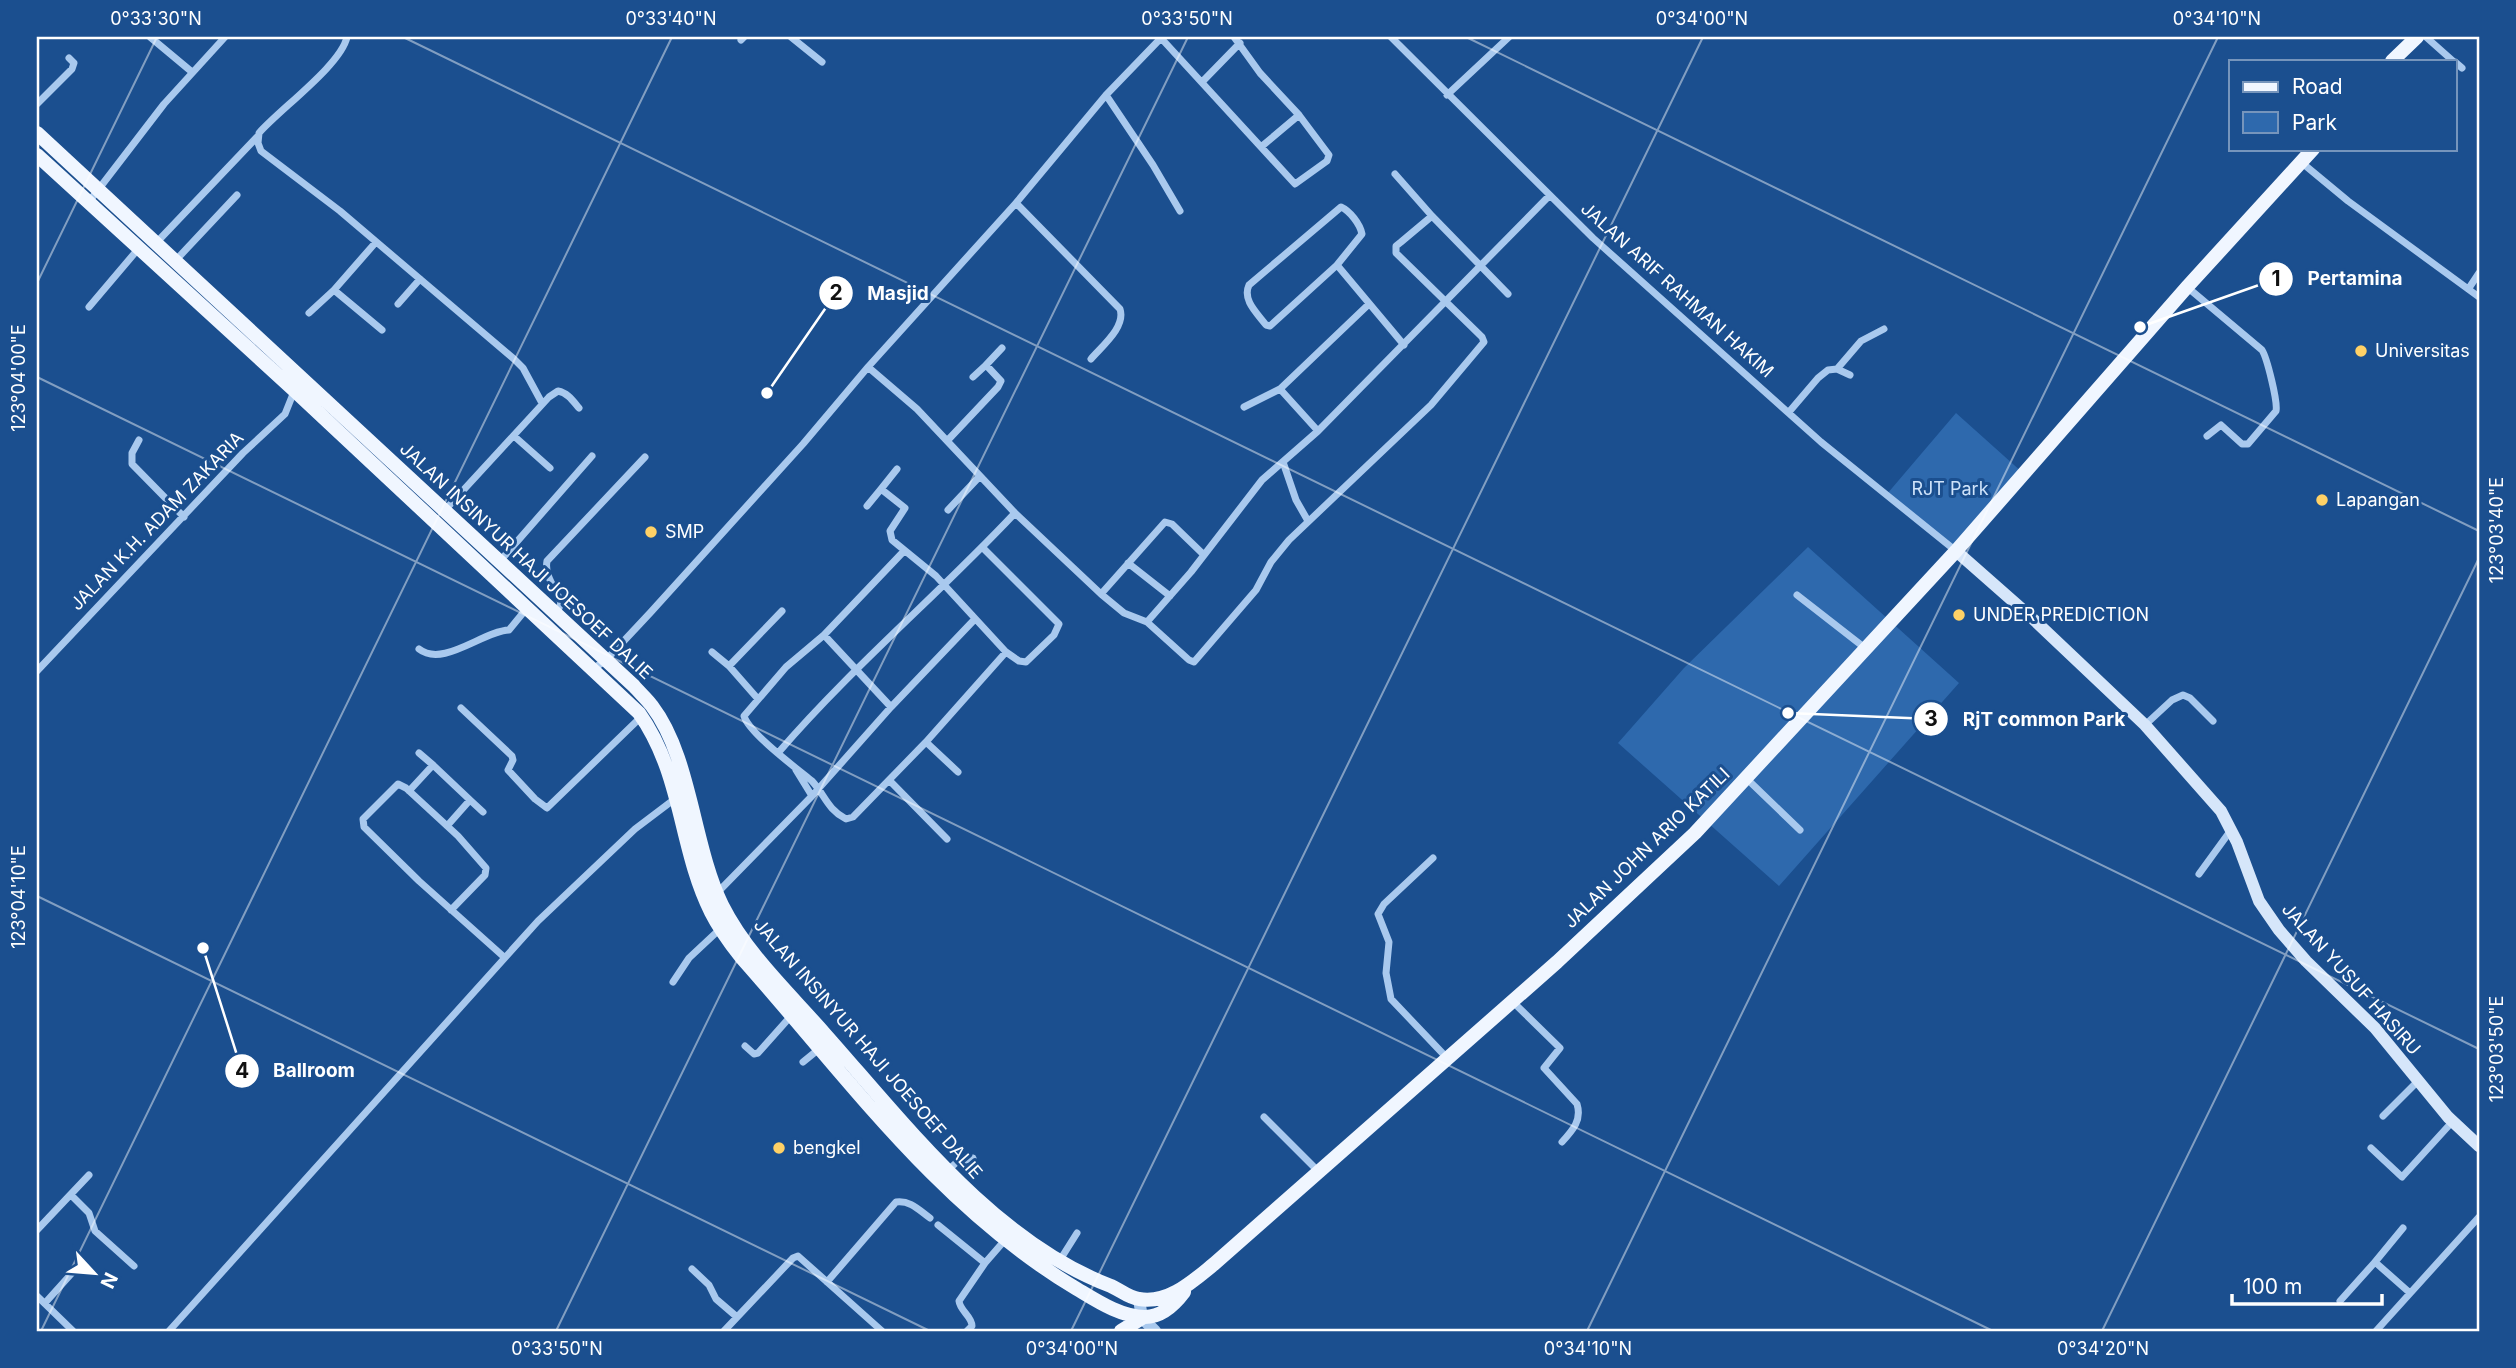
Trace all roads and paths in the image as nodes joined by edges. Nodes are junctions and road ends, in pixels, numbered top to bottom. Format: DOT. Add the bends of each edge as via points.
graph roads {
  1 [pos="150,37"];
  2 [pos="225,37"];
  3 [pos="347,37"];
  4 [pos="790,37"];
  5 [pos="1161,37"];
  6 [pos="1391,37"];
  7 [pos="1509,37"];
  8 [pos="2418,37"];
  9 [pos="1237,40"];
  10 [pos="69,58"];
  11 [pos="2393,60"];
  12 [pos="2451,60"];
  13 [pos="822,62"];
  14 [pos="192,72"];
  15 [pos="1203,82"];
  16 [pos="1106,95"];
  17 [pos="1447,95"];
  18 [pos="37,104"];
  19 [pos="1299,115"];
  20 [pos="37,133"];
  21 [pos="257,137"];
  22 [pos="1261,146"];
  23 [pos="2312,150"];
  24 [pos="37,155"];
  25 [pos="2301,162"];
  26 [pos="1395,174"];
  27 [pos="100,190"];
  28 [pos="237,195"];
  29 [pos="1549,196"];
  30 [pos="88,203"];
  31 [pos="1016,203"];
  32 [pos="1180,211"];
  33 [pos="1432,216"];
  34 [pos="157,242"];
  35 [pos="376,242"];
  36 [pos="139,247"];
  37 [pos="176,260"];
  38 [pos="1337,265"];
  39 [pos="1480,266"];
  40 [pos="2479,273"];
  41 [pos="420,279"];
  42 [pos="2187,287"];
  43 [pos="2469,288"];
  44 [pos="334,290"];
  45 [pos="1508,294"];
  46 [pos="2479,297"];
  47 [pos="1447,302"];
  48 [pos="398,304"];
  49 [pos="1369,304"];
  50 [pos="89,307"];
  51 [pos="309,313"];
  52 [pos="1884,328"];
  53 [pos="382,330"];
  54 [pos="1404,345"];
  55 [pos="1002,348"];
  56 [pos="1091,359"];
  57 [pos="986,365"];
  58 [pos="868,367"];
  59 [pos="1837,369"];
  60 [pos="299,375"];
  61 [pos="1850,375"];
  62 [pos="974,377"];
  63 [pos="1280,389"];
  64 [pos="294,390"];
  65 [pos="542,403"];
  66 [pos="1244,407"];
  67 [pos="579,408"];
  68 [pos="1789,412"];
  69 [pos="1318,431"];
  70 [pos="514,436"];
  71 [pos="2207,436"];
  72 [pos="139,440"];
  73 [pos="947,441"];
  74 [pos="592,456"];
  75 [pos="645,457"];
  76 [pos="1283,462"];
  77 [pos="550,468"];
  78 [pos="897,469"];
  79 [pos="980,476"];
  80 [pos="881,489"];
  81 [pos="867,506"];
  82 [pos="444,510"];
  83 [pos="948,510"];
  84 [pos="1015,513"];
  85 [pos="184,517"];
  86 [pos="1308,521"];
  87 [pos="983,548"];
  88 [pos="904,551"];
  89 [pos="1956,551"];
  90 [pos="1204,555"];
  91 [pos="500,561"];
  92 [pos="1128,563"];
  93 [pos="944,586"];
  94 [pos="1101,594"];
  95 [pos="1797,595"];
  96 [pos="1170,596"];
  97 [pos="528,608"];
  98 [pos="782,611"];
  99 [pos="556,614"];
  100 [pos="974,620"];
  101 [pos="1147,622"];
  102 [pos="824,635"];
  103 [pos="1865,648"];
  104 [pos="419,649"];
  105 [pos="712,652"];
  106 [pos="1006,652"];
  107 [pos="606,660"];
  108 [pos="729,666"];
  109 [pos="593,669"];
  110 [pos="856,670"];
  111 [pos="37,671"];
  112 [pos="758,699"];
  113 [pos="891,707"];
  114 [pos="461,708"];
  115 [pos="642,717"];
  116 [pos="2213,721"];
  117 [pos="2145,725"];
  118 [pos="926,742"];
  119 [pos="419,752"];
  120 [pos="779,753"];
  121 [pos="433,765"];
  122 [pos="794,767"];
  123 [pos="958,772"];
  124 [pos="1746,778"];
  125 [pos="889,780"];
  126 [pos="818,788"];
  127 [pos="409,791"];
  128 [pos="812,796"];
  129 [pos="676,798"];
  130 [pos="470,800"];
  131 [pos="483,812"];
  132 [pos="447,826"];
  133 [pos="1800,830"];
  134 [pos="2231,831"];
  135 [pos="947,839"];
  136 [pos="1433,858"];
  137 [pos="2199,874"];
  138 [pos="717,893"];
  139 [pos="451,910"];
  140 [pos="721,929"];
  141 [pos="504,957"];
  142 [pos="673,982"];
  143 [pos="1513,1002"];
  144 [pos="791,1016"];
  145 [pos="745,1046"];
  146 [pos="819,1048"];
  147 [pos="1448,1059"];
  148 [pos="803,1062"];
  149 [pos="2418,1081"];
  150 [pos="2383,1116"];
  151 [pos="1264,1117"];
  152 [pos="2453,1121"];
  153 [pos="1562,1142"];
  154 [pos="2479,1146"];
  155 [pos="2371,1148"];
  156 [pos="973,1158"];
  157 [pos="947,1171"];
  158 [pos="1319,1172"];
  159 [pos="89,1175"];
  160 [pos="71,1195"];
  161 [pos="2479,1217"];
  162 [pos="930,1218"];
  163 [pos="938,1224"];
  164 [pos="2403,1228"];
  165 [pos="37,1230"];
  166 [pos="1077,1233"];
  167 [pos="1005,1240"];
  168 [pos="1060,1260"];
  169 [pos="2375,1262"];
  170 [pos="985,1263"];
  171 [pos="134,1266"];
  172 [pos="692,1269"];
  173 [pos="72,1273"];
  174 [pos="827,1282"];
  175 [pos="1191,1282"];
  176 [pos="2410,1293"];
  177 [pos="37,1296"];
  178 [pos="1139,1299"];
  179 [pos="2340,1301"];
  180 [pos="45,1303"];
  181 [pos="737,1317"];
  182 [pos="1142,1318"];
  183 [pos="72,1331"];
  184 [pos="169,1331"];
  185 [pos="724,1331"];
  186 [pos="882,1331"];
  187 [pos="967,1331"];
  188 [pos="1121,1331"];
  189 [pos="1155,1331"];
  190 [pos="2376,1331"];
  1 -- 14 [label="street"];
  2 -- 14 [label="street"];
  3 -- 21 [label="street" via="334,60"];
  4 -- 13 [label="street"];
  5 -- 15 [label="street"];
  5 -- 16 [label="street"];
  6 -- 17 [label="street, JALAN ARIF RAHMAN HAKIM"];
  7 -- 17 [label="street"];
  8 -- 11 [label="main road"];
  8 -- 12 [label="street"];
  9 -- 15 [label="street"];
  9 -- 19 [label="street"];
  10 -- 18 [label="street" via="74,63 72,69"];
  14 -- 27 [label="street"];
  15 -- 22 [label="street"];
  16 -- 31 [label="street"];
  16 -- 32 [label="street"];
  17 -- 29 [label="street, JALAN ARIF RAHMAN HAKIM"];
  19 -- 22 [label="street"];
  19 -- 22 [label="street" via="1327,150 1326,161 1295,184"];
  20 -- 27 [label="main road, JALAN INSINYUR HAJI JOESOEF DALIE"];
  21 -- 34 [label="street"];
  21 -- 35 [label="street" via="261,151"];
  23 -- 25 [label="main road, JALAN JOHN ARIO KATILI"];
  24 -- 30 [label="main road, JALAN INSINYUR HAJI JOESOEF DALIE"];
  25 -- 42 [label="main road, JALAN JOHN ARIO KATILI"];
  25 -- 43 [label="street"];
  26 -- 33 [label="street"];
  27 -- 30 [label="street"];
  27 -- 34 [label="main road, JALAN INSINYUR HAJI JOESOEF DALIE"];
  28 -- 37 [label="street"];
  29 -- 39 [label="street"];
  29 -- 68 [label="street, JALAN ARIF RAHMAN HAKIM"];
  30 -- 36 [label="main road, JALAN INSINYUR HAJI JOESOEF DALIE"];
  31 -- 56 [label="street" via="1120,309 1120,325"];
  31 -- 58 [label="street"];
  33 -- 39 [label="street"];
  33 -- 47 [label="street" via="1395,250"];
  34 -- 37 [label="main road, JALAN INSINYUR HAJI JOESOEF DALIE"];
  35 -- 41 [label="street"];
  35 -- 44 [label="street"];
  36 -- 50 [label="street"];
  36 -- 64 [label="main road, JALAN INSINYUR HAJI JOESOEF DALIE"];
  37 -- 60 [label="main road, JALAN INSINYUR HAJI JOESOEF DALIE"];
  38 -- 38 [label="street" via="1362,234 1341,207 1249,285 1248,299 1270,326"];
  38 -- 49 [label="street"];
  39 -- 45 [label="street"];
  39 -- 47 [label="street"];
  40 -- 43 [label="street"];
  41 -- 48 [label="street"];
  41 -- 65 [label="street" via="523,368"];
  42 -- 71 [label="street" via="2262,350 2278,405 2246,445 2221,425"];
  42 -- 89 [label="main road, JALAN JOHN ARIO KATILI"];
  43 -- 46 [label="street"];
  44 -- 51 [label="street"];
  44 -- 53 [label="street"];
  47 -- 54 [label="street"];
  47 -- 86 [label="street" via="1482,337 1483,345 1431,404"];
  49 -- 54 [label="street"];
  49 -- 63 [label="street"];
  52 -- 59 [label="street" via="1861,341"];
  54 -- 69 [label="street"];
  55 -- 57 [label="street"];
  57 -- 62 [label="street"];
  57 -- 73 [label="street" via="1000,383"];
  58 -- 73 [label="street"];
  58 -- 107 [label="street"];
  59 -- 61 [label="street"];
  59 -- 68 [label="street" via="1818,378"];
  60 -- 64 [label="street, JALAN K.H. ADAM ZAKARIA"];
  60 -- 82 [label="main road, JALAN INSINYUR HAJI JOESOEF DALIE"];
  63 -- 66 [label="street"];
  63 -- 69 [label="street"];
  64 -- 85 [label="street, JALAN K.H. ADAM ZAKARIA" via="285,414"];
  64 -- 97 [label="main road, JALAN INSINYUR HAJI JOESOEF DALIE"];
  65 -- 67 [label="street" via="558,391"];
  65 -- 70 [label="street"];
  68 -- 89 [label="street, JALAN ARIF RAHMAN HAKIM"];
  69 -- 76 [label="street"];
  70 -- 77 [label="street"];
  70 -- 82 [label="street"];
  72 -- 85 [label="street" via="132,464"];
  73 -- 79 [label="street"];
  74 -- 91 [label="street"];
  75 -- 99 [label="street" via="547,561 561,603"];
  76 -- 86 [label="street"];
  76 -- 90 [label="street" via="1262,480"];
  78 -- 80 [label="street"];
  79 -- 83 [label="street"];
  79 -- 84 [label="street"];
  80 -- 81 [label="street"];
  80 -- 88 [label="street" via="905,508 890,534"];
  82 -- 91 [label="main road, JALAN INSINYUR HAJI JOESOEF DALIE"];
  84 -- 87 [label="street"];
  84 -- 94 [label="street"];
  85 -- 111 [label="street, JALAN K.H. ADAM ZAKARIA"];
  86 -- 101 [label="street" via="1194,662"];
  87 -- 93 [label="street"];
  87 -- 106 [label="street" via="1059,624 1029,661 1019,661"];
  88 -- 93 [label="street"];
  88 -- 102 [label="street"];
  89 -- 103 [label="main road, JALAN JOHN ARIO KATILI"];
  89 -- 117 [label="main road, JALAN YUSUF HASIRU"];
  90 -- 92 [label="street" via="1165,522"];
  90 -- 96 [label="street"];
  91 -- 99 [label="main road, JALAN INSINYUR HAJI JOESOEF DALIE"];
  92 -- 94 [label="street"];
  92 -- 96 [label="street"];
  93 -- 100 [label="street"];
  93 -- 110 [label="street"];
  94 -- 101 [label="street" via="1124,613"];
  95 -- 103 [label="street"];
  96 -- 101 [label="street"];
  97 -- 104 [label="street" via="509,630 434,655"];
  97 -- 109 [label="main road, JALAN INSINYUR HAJI JOESOEF DALIE"];
  98 -- 108 [label="street"];
  99 -- 107 [label="main road, JALAN INSINYUR HAJI JOESOEF DALIE"];
  100 -- 106 [label="street"];
  100 -- 113 [label="street"];
  102 -- 110 [label="street"];
  102 -- 112 [label="street"];
  103 -- 124 [label="main road, JALAN JOHN ARIO KATILI"];
  105 -- 108 [label="street"];
  106 -- 118 [label="street"];
  107 -- 109 [label="street"];
  107 -- 138 [label="main road, JALAN INSINYUR HAJI JOESOEF DALIE" via="653,707 668,737"];
  108 -- 112 [label="street"];
  109 -- 115 [label="main road, JALAN INSINYUR HAJI JOESOEF DALIE"];
  110 -- 113 [label="street"];
  110 -- 120 [label="street"];
  112 -- 120 [label="street" via="744,718"];
  113 -- 126 [label="street"];
  114 -- 115 [label="street" via="512,756 508,770 547,808"];
  115 -- 129 [label="main road, JALAN INSINYUR HAJI JOESOEF DALIE" via="661,751"];
  116 -- 117 [label="street" via="2183,695"];
  117 -- 134 [label="main road, JALAN YUSUF HASIRU" via="2221,811"];
  118 -- 123 [label="street"];
  118 -- 125 [label="street"];
  119 -- 121 [label="street"];
  120 -- 122 [label="street"];
  121 -- 127 [label="street"];
  121 -- 130 [label="street"];
  122 -- 126 [label="street"];
  122 -- 128 [label="street"];
  124 -- 133 [label="street"];
  124 -- 143 [label="main road, JALAN JOHN ARIO KATILI" via="1695,833"];
  125 -- 126 [label="street" via="846,819 821,797"];
  125 -- 135 [label="street"];
  126 -- 128 [label="street"];
  127 -- 132 [label="street"];
  127 -- 139 [label="street" via="398,784 363,819 363,825"];
  128 -- 138 [label="street"];
  129 -- 140 [label="main road, JALAN INSINYUR HAJI JOESOEF DALIE" via="701,888"];
  129 -- 141 [label="street" via="635,829"];
  130 -- 131 [label="street"];
  130 -- 132 [label="street"];
  132 -- 139 [label="street" via="486,871"];
  134 -- 137 [label="street"];
  134 -- 149 [label="main road, JALAN YUSUF HASIRU" via="2259,901 2279,930 2375,1028"];
  136 -- 147 [label="street" via="1378,914 1389,942 1385,973 1391,999"];
  138 -- 157 [label="main road, JALAN INSINYUR HAJI JOESOEF DALIE" via="740,936 759,959"];
  139 -- 141 [label="street"];
  140 -- 142 [label="street" via="689,958"];
  140 -- 144 [label="main road, JALAN INSINYUR HAJI JOESOEF DALIE"];
  141 -- 184 [label="street"];
  143 -- 147 [label="main road, JALAN JOHN ARIO KATILI"];
  143 -- 153 [label="street" via="1560,1048 1544,1068 1579,1111 1575,1127"];
  144 -- 145 [label="street" via="758,1053"];
  144 -- 146 [label="main road, JALAN INSINYUR HAJI JOESOEF DALIE"];
  146 -- 148 [label="street"];
  146 -- 167 [label="main road, JALAN INSINYUR HAJI JOESOEF DALIE" via="941,1183"];
  147 -- 158 [label="main road, JALAN JOHN ARIO KATILI"];
  149 -- 150 [label="street"];
  149 -- 152 [label="main road, JALAN YUSUF HASIRU"];
  151 -- 158 [label="street"];
  152 -- 154 [label="main road, JALAN YUSUF HASIRU"];
  152 -- 155 [label="street" via="2402,1177"];
  156 -- 157 [label="street" via="957,1162"];
  157 -- 168 [label="main road, JALAN INSINYUR HAJI JOESOEF DALIE" via="1000,1219"];
  158 -- 175 [label="main road, JALAN JOHN ARIO KATILI"];
  159 -- 160 [label="street"];
  160 -- 165 [label="street"];
  160 -- 171 [label="street" via="89,1213 95,1231"];
  161 -- 176 [label="street"];
  162 -- 174 [label="street" via="913,1205 896,1202"];
  163 -- 170 [label="street"];
  164 -- 169 [label="street"];
  166 -- 168 [label="street"];
  167 -- 170 [label="street"];
  167 -- 182 [label="main road, JALAN INSINYUR HAJI JOESOEF DALIE" via="1095,1300"];
  168 -- 178 [label="main road, JALAN INSINYUR HAJI JOESOEF DALIE"];
  169 -- 176 [label="street"];
  169 -- 179 [label="street"];
  170 -- 187 [label="street" via="959,1301 972,1321"];
  172 -- 181 [label="street"];
  173 -- 180 [label="street"];
  174 -- 181 [label="street" via="796,1257"];
  174 -- 186 [label="street"];
  175 -- 178 [label="main road, JALAN JOHN ARIO KATILI" via="1170,1295"];
  175 -- 182 [label="main road, JALAN JOHN ARIO KATILI" via="1164,1312"];
  176 -- 190 [label="street"];
  177 -- 180 [label="street"];
  178 -- 182 [label="street"];
  180 -- 183 [label="street"];
  181 -- 185 [label="street"];
  182 -- 188 [label="main road, JALAN JOHN ARIO KATILI"];
  182 -- 189 [label="street"];
}
